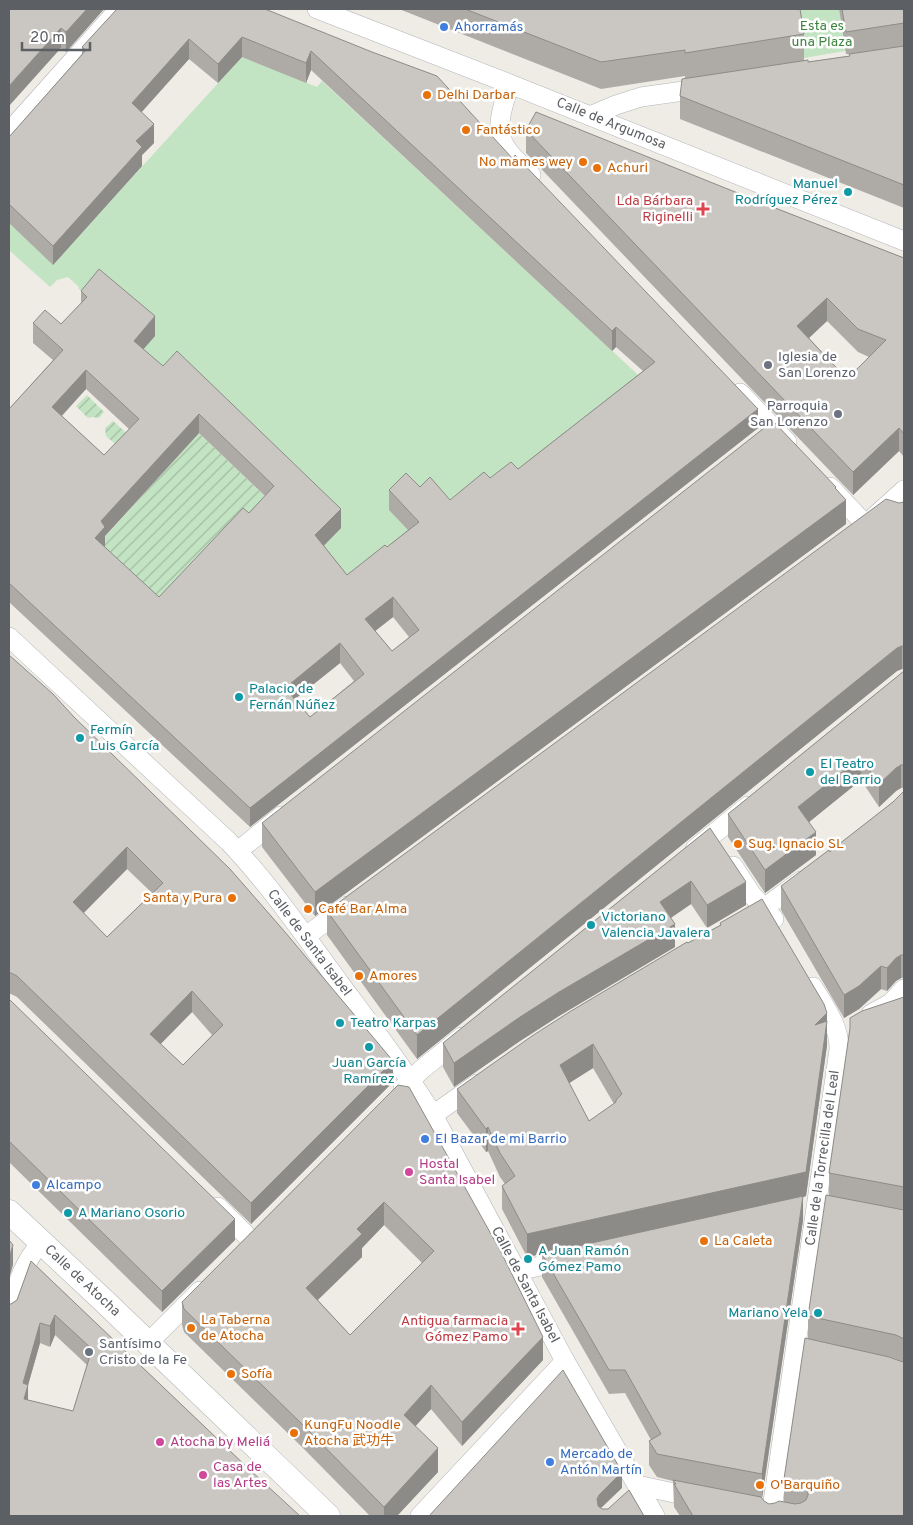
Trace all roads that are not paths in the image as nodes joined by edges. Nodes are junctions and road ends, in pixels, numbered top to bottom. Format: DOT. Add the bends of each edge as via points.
graph roads {
  1 [pos="119,9"];
  2 [pos="317,9"];
  3 [pos="510,84"];
  4 [pos="719,86"];
  5 [pos="590,116"];
  6 [pos="9,132"];
  7 [pos="540,184"];
  8 [pos="904,241"];
  9 [pos="726,379"];
  10 [pos="774,429"];
  11 [pos="759,442"];
  12 [pos="800,456"];
  13 [pos="820,477"];
  14 [pos="904,490"];
  15 [pos="886,506"];
  16 [pos="904,515"];
  17 [pos="865,524"];
  18 [pos="849,536"];
  19 [pos="11,644"];
  20 [pos="759,798"];
  21 [pos="298,803"];
  22 [pos="713,835"];
  23 [pos="238,851"];
  24 [pos="682,860"];
  25 [pos="817,868"];
  26 [pos="358,898"];
  27 [pos="764,908"];
  28 [pos="739,923"];
  29 [pos="306,936"];
  30 [pos="784,937"];
  31 [pos="804,971"];
  32 [pos="904,989"];
  33 [pos="898,1004"];
  34 [pos="474,1026"];
  35 [pos="838,1034"];
  36 [pos="488,1077"];
  37 [pos="411,1080"];
  38 [pos="388,1104"];
  39 [pos="433,1115"];
  40 [pos="204,1194"];
  41 [pos="817,1205"];
  42 [pos="798,1209"];
  43 [pos="836,1209"];
  44 [pos="9,1212"];
  45 [pos="265,1226"];
  46 [pos="41,1243"];
  47 [pos="581,1257"];
  48 [pos="518,1271"];
  49 [pos="212,1279"];
  50 [pos="9,1313"];
  51 [pos="148,1343"];
  52 [pos="796,1348"];
  53 [pos="815,1352"];
  54 [pos="565,1361"];
  55 [pos="637,1485"];
  56 [pos="714,1501"];
  57 [pos="752,1508"];
  58 [pos="777,1514"];
  59 [pos="328,1516"];
  60 [pos="420,1516"];
  61 [pos="654,1516"];
  1 -- 6 [label="street"];
  2 -- 3 [label="street, Calle de Argumosa"];
  3 -- 5 [label="street, Calle de Argumosa"];
  3 -- 7 [label="street" via="503,105 500,135 508,151"];
  4 -- 5 [label="street" via="641,97"];
  5 -- 8 [label="street, Calle de Argumosa"];
  9 -- 10 [label="street"];
  10 -- 11 [label="street"];
  10 -- 12 [label="street"];
  13 -- 17 [label="street"];
  14 -- 15 [label="street"];
  15 -- 16 [label="street"];
  15 -- 17 [label="street"];
  17 -- 18 [label="street"];
  19 -- 23 [label="street, Calle de Santa Isabel"];
  20 -- 22 [label="street"];
  21 -- 23 [label="street"];
  22 -- 24 [label="street"];
  22 -- 27 [label="street"];
  23 -- 29 [label="street, Calle de Santa Isabel"];
  25 -- 27 [label="street"];
  26 -- 29 [label="street"];
  27 -- 28 [label="street"];
  27 -- 30 [label="street"];
  29 -- 37 [label="street, Calle de Santa Isabel"];
  31 -- 35 [label="street, Calle de la Torrecilla del Leal"];
  32 -- 33 [label="street"];
  33 -- 35 [label="street"];
  34 -- 37 [label="street"];
  35 -- 41 [label="street, Calle de la Torrecilla del Leal" via="839,1050"];
  36 -- 39 [label="street"];
  37 -- 38 [label="street"];
  37 -- 39 [label="street, Calle de Santa Isabel"];
  39 -- 48 [label="street, Calle de Santa Isabel"];
  40 -- 45 [label="street" via="245,1246"];
  41 -- 42 [label="street"];
  41 -- 43 [label="street"];
  41 -- 52 [label="street, Calle de la Torrecilla del Leal"];
  44 -- 46 [label="street, Calle de Atocha"];
  46 -- 50 [label="street" via="25,1265"];
  46 -- 51 [label="street, Calle de Atocha"];
  47 -- 48 [label="street"];
  48 -- 54 [label="street, Calle de Santa Isabel"];
  49 -- 51 [label="street"];
  51 -- 59 [label="street, Calle de Atocha"];
  52 -- 53 [label="street"];
  52 -- 58 [label="street, Calle de la Torrecilla del Leal"];
  54 -- 55 [label="street, Calle de Santa Isabel"];
  54 -- 60 [label="street"];
  55 -- 56 [label="street"];
  55 -- 61 [label="street, Calle de Santa Isabel"];
  57 -- 58 [label="street"];
}
